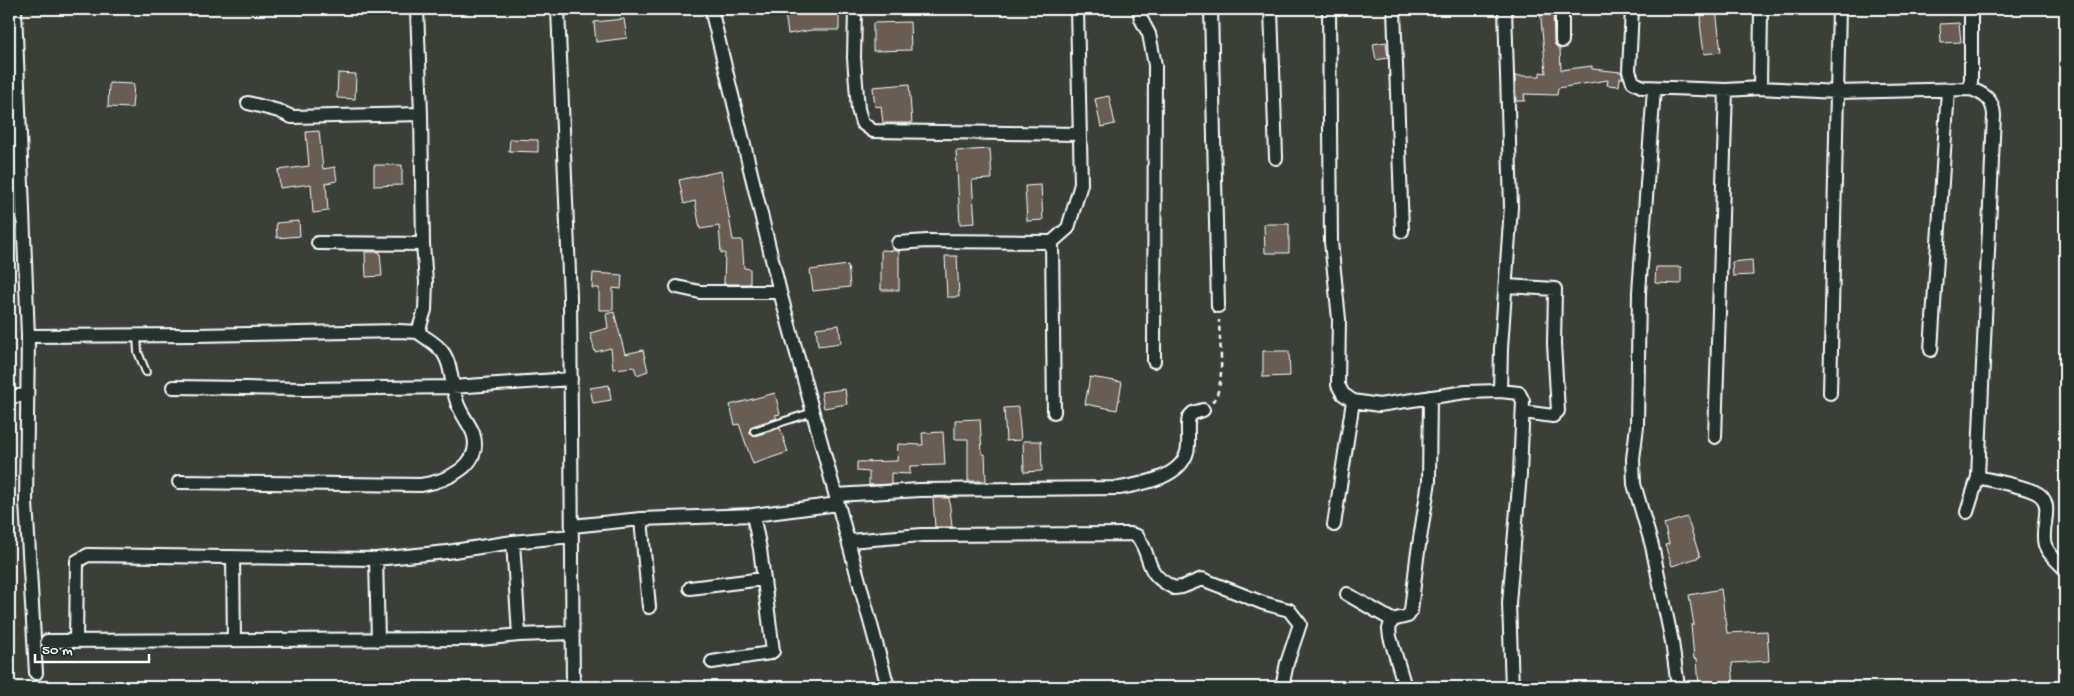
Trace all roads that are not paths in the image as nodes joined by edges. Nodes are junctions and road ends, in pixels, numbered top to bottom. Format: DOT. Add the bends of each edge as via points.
graph roads {
  1 [pos="15,9"];
  2 [pos="417,9"];
  3 [pos="558,9"];
  4 [pos="711,9"];
  5 [pos="855,9"];
  6 [pos="1077,9"];
  7 [pos="1139,9"];
  8 [pos="1211,9"];
  9 [pos="1271,9"];
  10 [pos="1329,9"];
  11 [pos="1394,9"];
  12 [pos="1506,9"];
  13 [pos="1562,9"];
  14 [pos="1632,9"];
  15 [pos="1761,9"];
  16 [pos="1839,9"];
  17 [pos="1971,9"];
  18 [pos="1562,41"];
  19 [pos="1654,88"];
  20 [pos="1760,88"];
  21 [pos="1971,89"];
  22 [pos="1726,90"];
  23 [pos="1948,90"];
  24 [pos="1836,92"];
  25 [pos="248,103"];
  26 [pos="421,114"];
  27 [pos="1080,134"];
  28 [pos="1276,158"];
  29 [pos="1402,231"];
  30 [pos="1052,242"];
  31 [pos="318,243"];
  32 [pos="898,243"];
  33 [pos="423,244"];
  34 [pos="1506,286"];
  35 [pos="677,287"];
  36 [pos="780,292"];
  37 [pos="1218,306"];
  38 [pos="418,332"];
  39 [pos="28,336"];
  40 [pos="137,336"];
  41 [pos="1931,350"];
  42 [pos="1154,361"];
  43 [pos="146,372"];
  44 [pos="571,379"];
  45 [pos="173,387"];
  46 [pos="452,387"];
  47 [pos="1500,391"];
  48 [pos="1830,393"];
  49 [pos="26,395"];
  50 [pos="9,397"];
  51 [pos="1430,397"];
  52 [pos="1353,400"];
  53 [pos="1203,410"];
  54 [pos="813,412"];
  55 [pos="1054,412"];
  56 [pos="1523,412"];
  57 [pos="754,432"];
  58 [pos="1716,437"];
  59 [pos="1978,478"];
  60 [pos="179,482"];
  61 [pos="837,500"];
  62 [pos="1966,512"];
  63 [pos="753,515"];
  64 [pos="641,520"];
  65 [pos="1334,525"];
  66 [pos="571,531"];
  67 [pos="849,541"];
  68 [pos="513,542"];
  69 [pos="233,557"];
  70 [pos="376,559"];
  71 [pos="2065,569"];
  72 [pos="763,579"];
  73 [pos="690,588"];
  74 [pos="1347,594"];
  75 [pos="649,607"];
  76 [pos="1392,620"];
  77 [pos="572,633"];
  78 [pos="519,635"];
  79 [pos="234,640"];
  80 [pos="378,640"];
  81 [pos="47,641"];
  82 [pos="76,641"];
  83 [pos="712,662"];
  84 [pos="36,673"];
  85 [pos="572,687"];
  86 [pos="888,687"];
  87 [pos="1282,687"];
  88 [pos="1406,687"];
  89 [pos="1512,687"];
  90 [pos="1678,687"];
  1 -- 39 [label="street"];
  2 -- 26 [label="street"];
  3 -- 44 [label="street"];
  4 -- 36 [label="street"];
  5 -- 27 [label="street" via="858,109 862,123 873,132"];
  6 -- 27 [label="street"];
  7 -- 42 [label="street" via="1149,34 1155,65"];
  8 -- 37 [label="street"];
  9 -- 28 [label="street"];
  10 -- 52 [label="street" via="1331,242 1339,319 1337,378 1340,391"];
  11 -- 29 [label="street"];
  12 -- 34 [label="street" via="1510,207"];
  13 -- 18 [label="street"];
  14 -- 19 [label="street" via="1629,72 1633,82"];
  15 -- 20 [label="street"];
  16 -- 24 [label="street"];
  17 -- 21 [label="street"];
  19 -- 22 [label="street"];
  19 -- 90 [label="street" via="1638,292 1638,426 1633,459 1634,484 1652,546"];
  20 -- 22 [label="street"];
  20 -- 24 [label="street"];
  21 -- 23 [label="street"];
  21 -- 59 [label="street" via="1985,95 1992,103 1994,115"];
  22 -- 58 [label="street"];
  23 -- 24 [label="street"];
  23 -- 41 [label="street"];
  24 -- 48 [label="street"];
  25 -- 26 [label="street" via="279,110 292,118"];
  26 -- 33 [label="street"];
  27 -- 30 [label="street" via="1081,184 1068,228"];
  30 -- 32 [label="street" via="927,240"];
  30 -- 55 [label="street"];
  31 -- 33 [label="street"];
  33 -- 38 [label="street" via="425,310"];
  34 -- 47 [label="street"];
  34 -- 56 [label="street" via="1555,289 1558,411 1551,416"];
  35 -- 36 [label="street" via="700,292"];
  36 -- 54 [label="street"];
  38 -- 40 [label="street"];
  38 -- 46 [label="street" via="443,353"];
  39 -- 40 [label="street"];
  39 -- 49 [label="street"];
  40 -- 43 [label="lane" via="138,352"];
  44 -- 46 [label="street"];
  44 -- 66 [label="street"];
  45 -- 46 [label="street"];
  46 -- 60 [label="street" via="476,449 463,468 434,483"];
  47 -- 51 [label="street"];
  47 -- 56 [label="street" via="1518,393"];
  49 -- 50 [label="street"];
  49 -- 84 [label="street" via="26,502"];
  51 -- 52 [label="street" via="1379,406"];
  51 -- 76 [label="street" via="1429,481 1411,611 1408,616"];
  52 -- 65 [label="street"];
  53 -- 61 [label="street" via="1189,417 1187,454 1180,464 1168,474 1144,484 1120,488 920,490"];
  54 -- 57 [label="lane"];
  54 -- 61 [label="street"];
  56 -- 89 [label="street" via="1509,603"];
  59 -- 62 [label="street"];
  59 -- 71 [label="street" via="2036,492 2042,498 2047,508 2045,547"];
  61 -- 63 [label="street"];
  61 -- 67 [label="street"];
  63 -- 64 [label="street"];
  63 -- 72 [label="street"];
  64 -- 66 [label="street"];
  64 -- 75 [label="street"];
  66 -- 68 [label="street"];
  66 -- 77 [label="street"];
  67 -- 86 [label="street"];
  67 -- 87 [label="street" via="922,535 1137,536 1152,573 1174,588 1202,579 1289,610 1296,617 1300,624"];
  68 -- 70 [label="street"];
  68 -- 78 [label="street"];
  69 -- 70 [label="street"];
  69 -- 79 [label="street"];
  69 -- 82 [label="street" via="88,554 77,561"];
  70 -- 80 [label="street"];
  72 -- 73 [label="street"];
  72 -- 83 [label="street" via="773,651"];
  74 -- 76 [label="street"];
  76 -- 88 [label="street" via="1390,637"];
  77 -- 78 [label="street"];
  77 -- 85 [label="street"];
  78 -- 80 [label="street" via="481,639"];
  79 -- 80 [label="street"];
  79 -- 82 [label="street"];
  81 -- 82 [label="street"];
}
